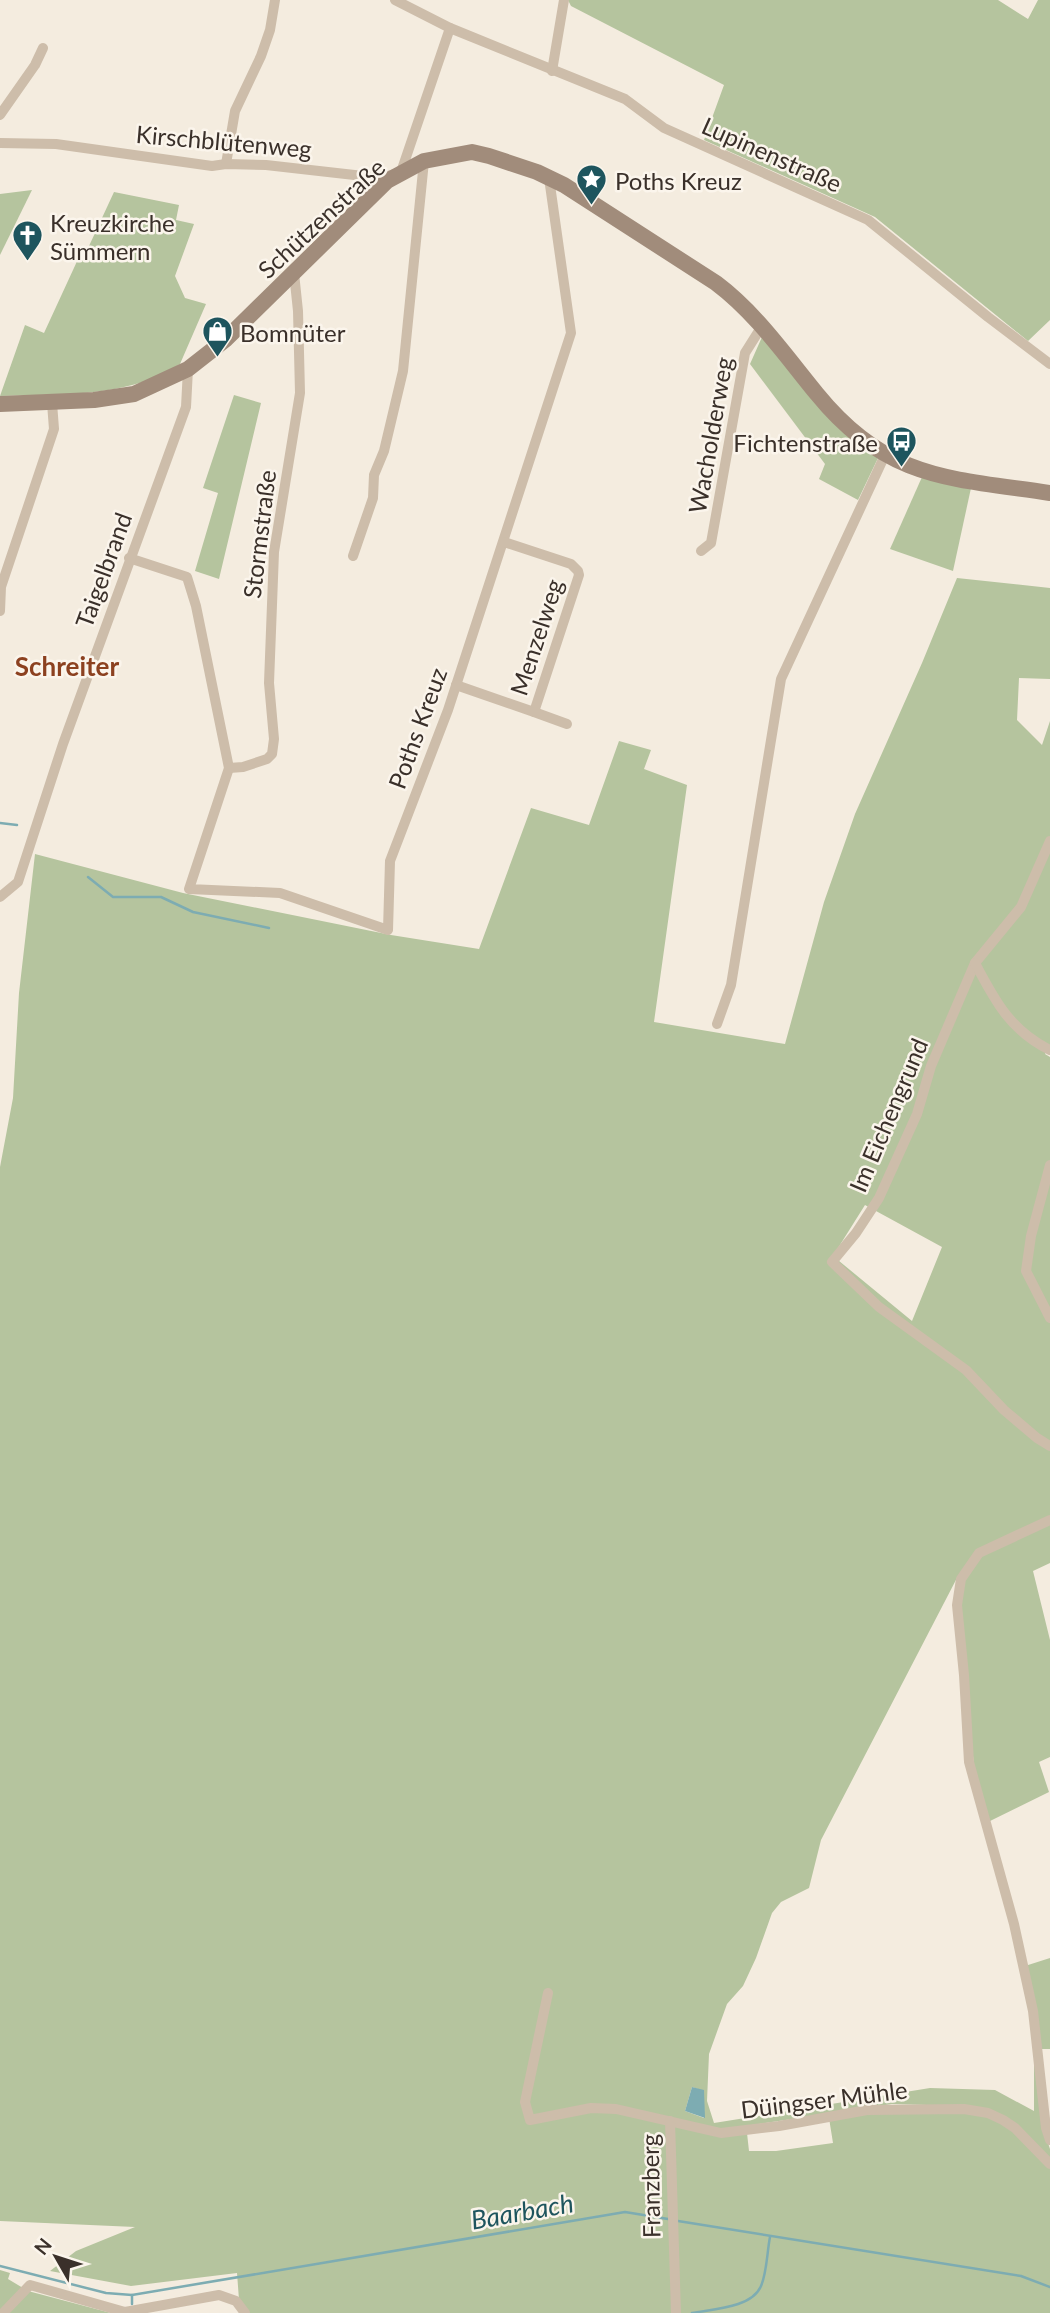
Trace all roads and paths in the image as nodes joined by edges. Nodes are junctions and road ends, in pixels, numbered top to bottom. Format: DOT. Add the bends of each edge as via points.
graph roads {
  1 [pos="275,0"];
  2 [pos="395,0"];
  3 [pos="564,0"];
  4 [pos="450,28"];
  5 [pos="43,48"];
  6 [pos="552,71"];
  7 [pos="0,115"];
  8 [pos="0,143"];
  9 [pos="424,161"];
  10 [pos="226,164"];
  11 [pos="401,172"];
  12 [pos="549,178"];
  13 [pos="294,273"];
  14 [pos="762,326"];
  15 [pos="1050,364"];
  16 [pos="188,369"];
  17 [pos="52,403"];
  18 [pos="0,404"];
  19 [pos="885,455"];
  20 [pos="1050,493"];
  21 [pos="504,542"];
  22 [pos="701,551"];
  23 [pos="353,556"];
  24 [pos="129,558"];
  25 [pos="0,611"];
  26 [pos="456,685"];
  27 [pos="534,712"];
  28 [pos="566,723"];
  29 [pos="229,768"];
  30 [pos="1050,841"];
  31 [pos="0,897"];
  32 [pos="975,963"];
  33 [pos="717,1024"];
  34 [pos="1050,1050"];
  35 [pos="1050,1165"];
  36 [pos="1050,1318"];
  37 [pos="1050,1446"];
  38 [pos="1050,1520"];
  39 [pos="548,1993"];
  40 [pos="670,2121"];
  41 [pos="1050,2140"];
  42 [pos="1050,2164"];
  43 [pos="676,2312"];
  44 [pos="3,2313"];
  45 [pos="245,2313"];
  1 -- 10 [label="street" via="261,56 234,111"];
  2 -- 4 [label="street, Lupinenstraße"];
  3 -- 6 [label="street"];
  4 -- 6 [label="street, Lupinenstraße"];
  4 -- 11 [label="street"];
  5 -- 7 [label="street"];
  6 -- 15 [label="street, Lupinenstraße" via="625,99 664,128 868,220"];
  8 -- 10 [label="street, Kirschblütenweg" via="56,144 212,166"];
  9 -- 11 [label="street, Schützenstraße"];
  9 -- 12 [label="street, Schützenstraße" via="472,152"];
  9 -- 23 [label="street" via="403,371 374,475 373,498"];
  10 -- 11 [label="street, Kirschblütenweg" via="381,178"];
  11 -- 13 [label="street, Schützenstraße"];
  12 -- 14 [label="street, Schützenstraße" via="716,283"];
  12 -- 21 [label="street, Poths Kreuz" via="571,333"];
  13 -- 16 [label="street, Schützenstraße"];
  13 -- 29 [label="street, Stormstraße" via="300,393 274,552 269,683 273,747 267,759"];
  14 -- 19 [label="street, Schützenstraße" via="837,416"];
  14 -- 22 [label="street, Wacholderweg" via="745,353 711,543"];
  16 -- 17 [label="street, Schützenstraße" via="134,394"];
  16 -- 24 [label="street, Taigelbrand" via="186,407"];
  17 -- 18 [label="street, Schützenstraße"];
  17 -- 25 [label="street" via="54,429 1,587"];
  19 -- 20 [label="street, Schützenstraße" via="920,471"];
  19 -- 33 [label="street" via="781,679 731,985"];
  21 -- 26 [label="street, Poths Kreuz"];
  21 -- 27 [label="street, Menzelweg" via="571,564 579,575"];
  24 -- 29 [label="street" via="187,577"];
  24 -- 31 [label="street, Taigelbrand" via="18,882"];
  26 -- 27 [label="street, Menzelweg"];
  26 -- 29 [label="street, Poths Kreuz" via="390,861 387,930 280,893 190,889"];
  27 -- 28 [label="street, Menzelweg"];
  30 -- 32 [label="street, Im Eichengrund" via="1021,907"];
  32 -- 34 [label="street" via="1018,1030"];
  32 -- 37 [label="street, Im Eichengrund" via="879,1198 832,1262 879,1307 966,1370 1004,1410"];
  35 -- 36 [label="street" via="1026,1271"];
  38 -- 41 [label="street" via="979,1553 961,1579 957,1605 969,1762 1033,2011"];
  39 -- 40 [label="street, Franzberg" via="525,2102 530,2120 591,2108"];
  40 -- 42 [label="street, Düingser Mühle" via="721,2133 867,2110 964,2109 1003,2120"];
  40 -- 43 [label="street, Franzberg"];
  44 -- 45 [label="street" via="30,2285 125,2312 219,2295 236,2301"];
}
